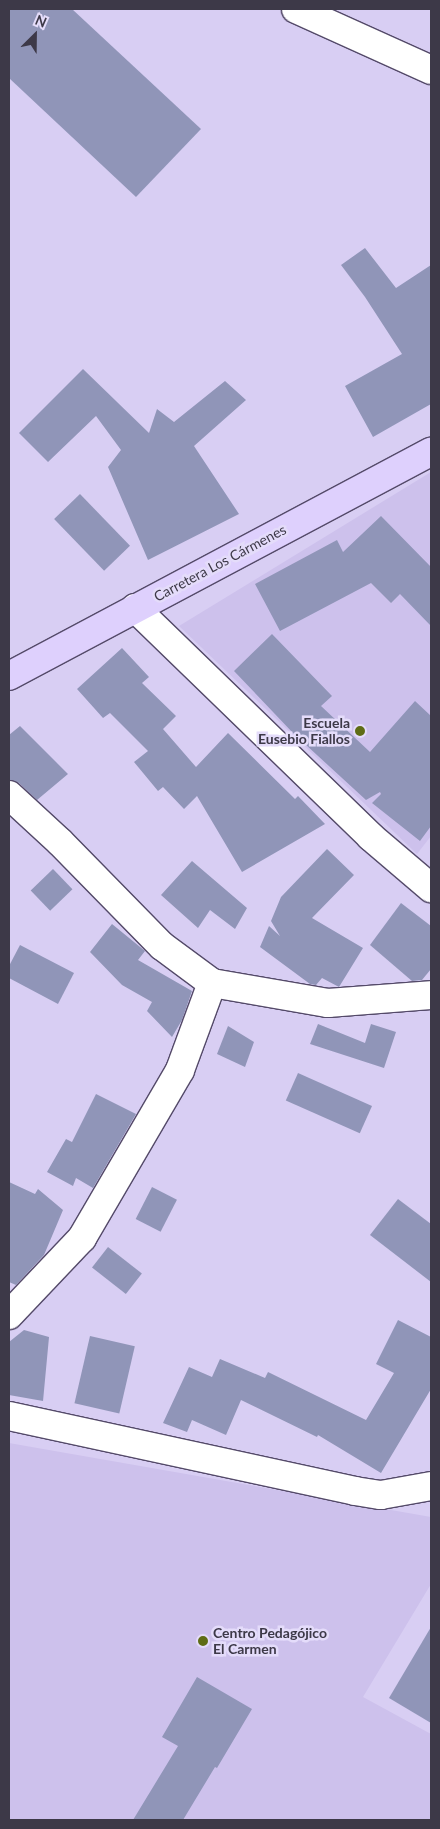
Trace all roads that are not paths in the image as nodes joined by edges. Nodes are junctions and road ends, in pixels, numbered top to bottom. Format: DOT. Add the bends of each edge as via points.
graph roads {
  1 [pos="296,9"];
  2 [pos="431,70"];
  3 [pos="431,452"];
  4 [pos="135,608"];
  5 [pos="9,676"];
  6 [pos="9,795"];
  7 [pos="431,888"];
  8 [pos="212,982"];
  9 [pos="431,995"];
  10 [pos="9,1315"];
  11 [pos="9,1416"];
  12 [pos="431,1486"];
  1 -- 2 [label="street"];
  3 -- 4 [label="main road, Carretera Los Cármenes"];
  4 -- 5 [label="main road, Carretera Los Cármenes"];
  4 -- 7 [label="street" via="371,837"];
  6 -- 8 [label="street" via="162,946"];
  8 -- 9 [label="street" via="328,1003"];
  8 -- 10 [label="street" via="180,1070 82,1238"];
  11 -- 12 [label="street" via="355,1491 380,1495"];
}
